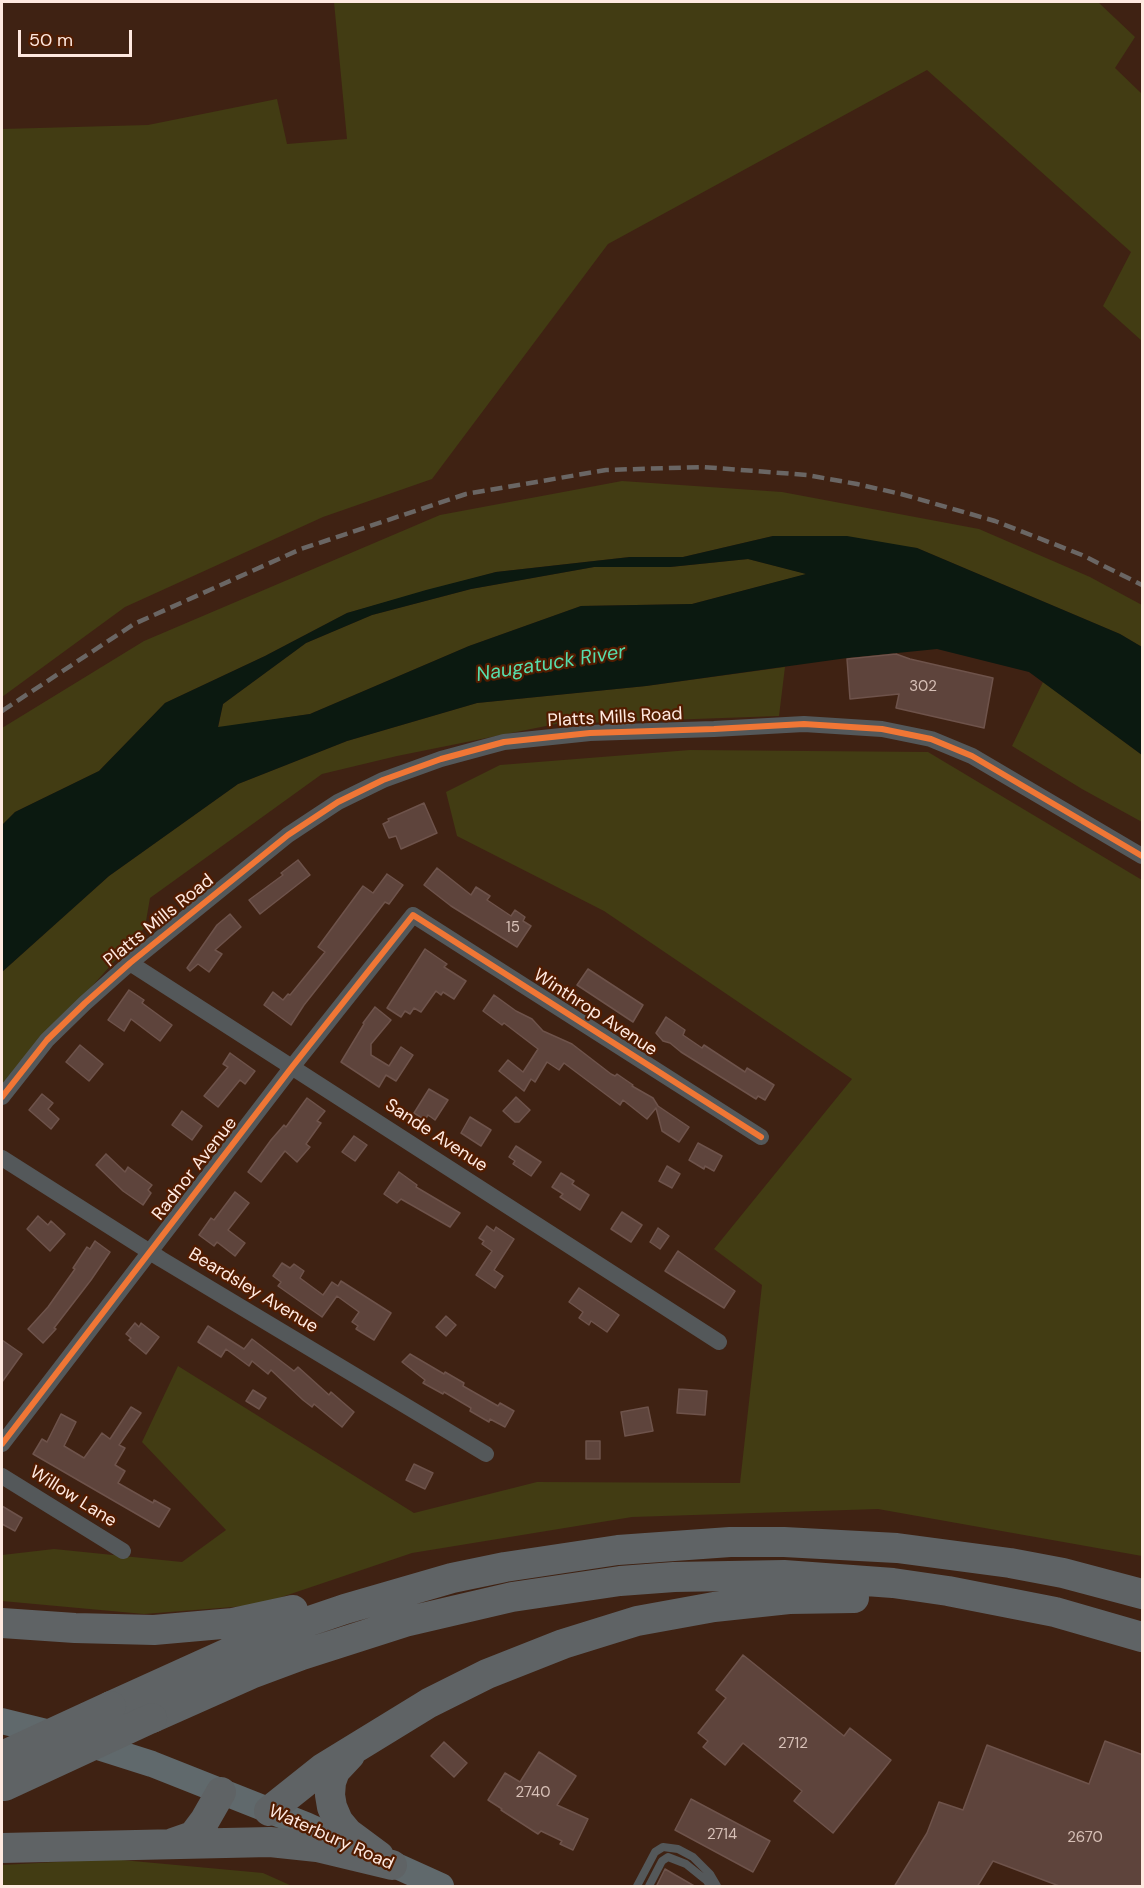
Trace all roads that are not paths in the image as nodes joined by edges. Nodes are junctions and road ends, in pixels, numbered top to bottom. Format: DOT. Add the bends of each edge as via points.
graph roads {
  1 [pos="1143,856"];
  2 [pos="413,915"];
  3 [pos="130,963"];
  4 [pos="292,1067"];
  5 [pos="2,1097"];
  6 [pos="761,1137"];
  7 [pos="2,1158"];
  8 [pos="150,1252"];
  9 [pos="719,1342"];
  10 [pos="2,1444"];
  11 [pos="486,1454"];
  12 [pos="2,1476"];
  13 [pos="123,1551"];
  14 [pos="505,1567"];
  15 [pos="1143,1594"];
  16 [pos="2,1623"];
  17 [pos="1143,1638"];
  18 [pos="2,1720"];
  19 [pos="376,1735"];
  20 [pos="2,1743"];
  21 [pos="2,1756"];
  22 [pos="3,1787"];
  23 [pos="221,1792"];
  24 [pos="269,1810"];
  25 [pos="170,1844"];
  26 [pos="2,1848"];
  27 [pos="392,1865"];
  28 [pos="441,1887"];
  29 [pos="637,1887"];
  30 [pos="649,1887"];
  31 [pos="710,1887"];
  32 [pos="717,1887"];
  1 -- 3 [label="street, Platts Mills Road" via="972,756 906,733 804,724 559,735 475,749 360,790 288,836"];
  2 -- 4 [label="street, Radnor Avenue"];
  2 -- 6 [label="street, Winthrop Avenue"];
  3 -- 4 [label="street, Sande Avenue"];
  3 -- 5 [label="street, Platts Mills Road" via="54,1034"];
  4 -- 8 [label="street, Radnor Avenue"];
  4 -- 9 [label="street, Sande Avenue"];
  7 -- 8 [label="street, Beardsley Avenue"];
  8 -- 10 [label="street, Radnor Avenue"];
  8 -- 11 [label="street, Beardsley Avenue"];
  12 -- 13 [label="street, Willow Lane"];
  14 -- 15 [label="highway" via="676,1545 840,1544 1010,1563"];
  14 -- 16 [label="highway" via="406,1580 233,1623 137,1630"];
  14 -- 21 [label="highway, bridge" via="397,1593 292,1627"];
  17 -- 19 [label="highway" via="890,1600 826,1597 744,1603 637,1621 563,1644 466,1684"];
  17 -- 22 [label="highway, bridge" via="1055,1612 893,1583 784,1575 674,1576 566,1587 405,1622 302,1655"];
  18 -- 23 [label="main road, Waterbury Road" via="127,1755"];
  19 -- 24 [label="highway" via="323,1768"];
  19 -- 27 [label="highway" via="335,1771 330,1795 338,1821 348,1833"];
  20 -- 23 [label="main road, Waterbury Road"];
  23 -- 24 [label="main road, Waterbury Road"];
  23 -- 25 [label="highway" via="193,1836"];
  24 -- 27 [label="main road, Waterbury Road"];
  25 -- 26 [label="highway"];
  25 -- 27 [label="highway" via="292,1844"];
  27 -- 28 [label="main road, Waterbury Road"];
  29 -- 32 [label="lane" via="655,1852 663,1847 693,1857"];
  30 -- 31 [label="lane" via="668,1857 686,1864"];
}
